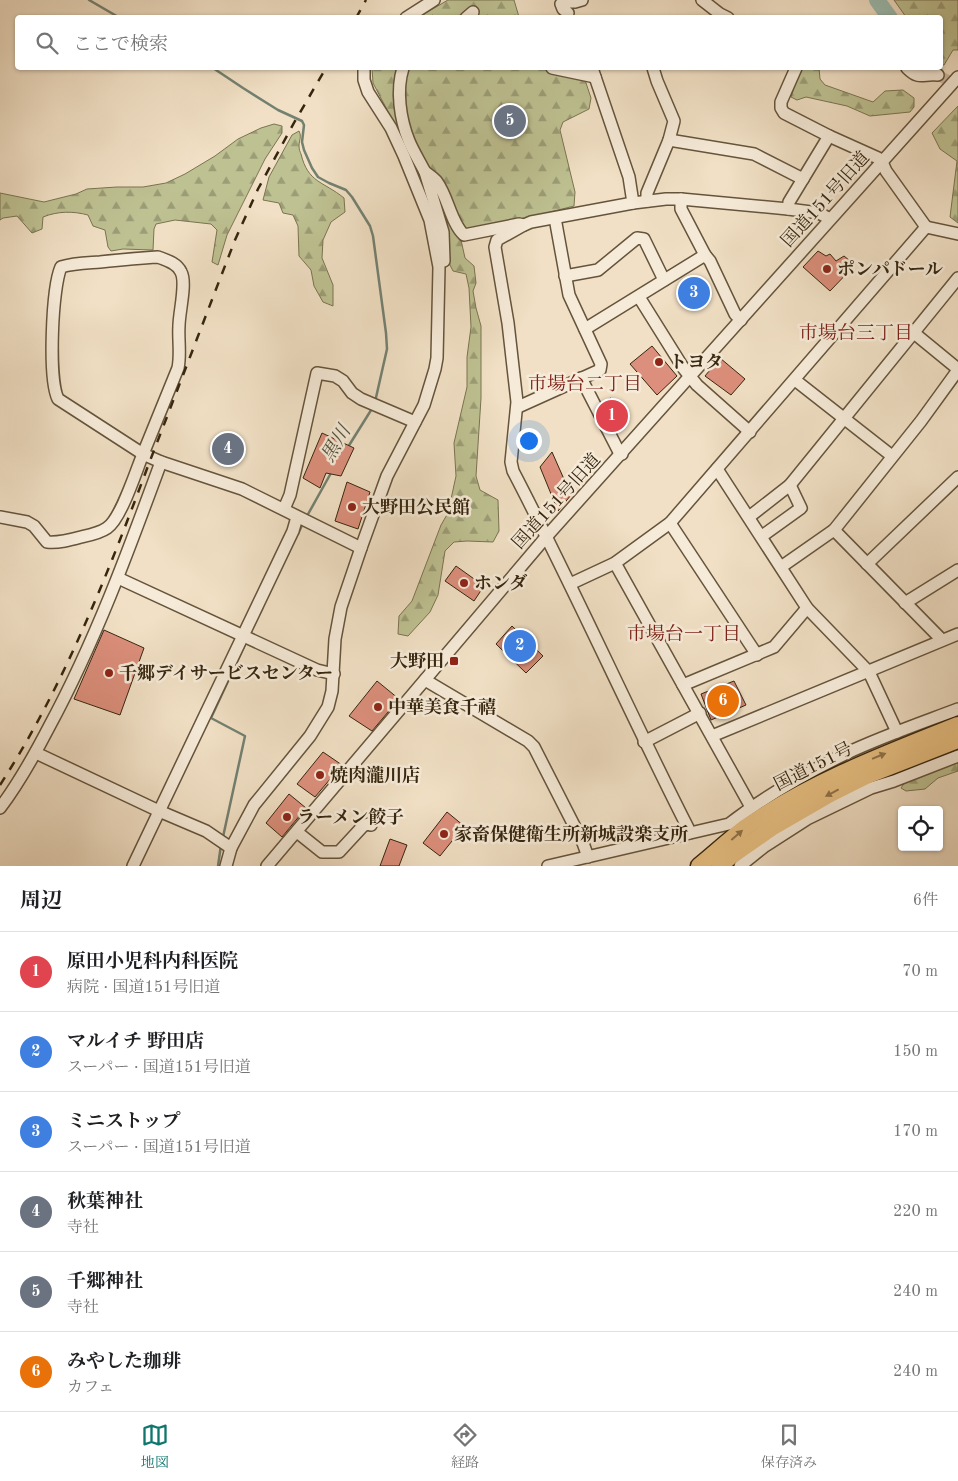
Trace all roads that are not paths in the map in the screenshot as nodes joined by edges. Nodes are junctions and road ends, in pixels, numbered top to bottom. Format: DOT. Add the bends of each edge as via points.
graph roads {
  1 [pos="434,0"];
  2 [pos="582,0"];
  3 [pos="702,0"];
  4 [pos="568,13"];
  5 [pos="411,15"];
  6 [pos="722,15"];
  7 [pos="364,70"];
  8 [pos="403,70"];
  9 [pos="572,70"];
  10 [pos="654,70"];
  11 [pos="795,70"];
  12 [pos="909,70"];
  13 [pos="593,72"];
  14 [pos="935,75"];
  15 [pos="958,77"];
  16 [pos="829,136"];
  17 [pos="669,140"];
  18 [pos="882,162"];
  19 [pos="425,172"];
  20 [pos="803,179"];
  21 [pos="681,199"];
  22 [pos="647,201"];
  23 [pos="633,203"];
  24 [pos="788,209"];
  25 [pos="555,218"];
  26 [pos="830,219"];
  27 [pos="524,225"];
  28 [pos="926,228"];
  29 [pos="958,234"];
  30 [pos="705,255"];
  31 [pos="439,267"];
  32 [pos="565,276"];
  33 [pos="958,278"];
  34 [pos="664,280"];
  35 [pos="639,297"];
  36 [pos="741,320"];
  37 [pos="585,330"];
  38 [pos="914,332"];
  39 [pos="958,369"];
  40 [pos="690,377"];
  41 [pos="581,378"];
  42 [pos="795,380"];
  43 [pos="518,407"];
  44 [pos="844,419"];
  45 [pos="415,422"];
  46 [pos="750,432"];
  47 [pos="143,454"];
  48 [pos="622,454"];
  49 [pos="892,456"];
  50 [pos="161,462"];
  51 [pos="717,469"];
  52 [pos="958,478"];
  53 [pos="790,486"];
  54 [pos="284,509"];
  55 [pos="749,516"];
  56 [pos="0,517"];
  57 [pos="302,519"];
  58 [pos="670,523"];
  59 [pos="834,530"];
  60 [pos="762,536"];
  61 [pos="546,537"];
  62 [pos="361,548"];
  63 [pos="615,563"];
  64 [pos="867,564"];
  65 [pos="781,567"];
  66 [pos="958,570"];
  67 [pos="118,578"];
  68 [pos="570,584"];
  69 [pos="905,603"];
  70 [pos="807,608"];
  71 [pos="958,634"];
  72 [pos="247,637"];
  73 [pos="942,640"];
  74 [pos="757,655"];
  75 [pos="869,672"];
  76 [pos="334,674"];
  77 [pos="425,680"];
  78 [pos="683,685"];
  79 [pos="958,709"];
  80 [pos="700,713"];
  81 [pos="958,725"];
  82 [pos="897,732"];
  83 [pos="712,736"];
  84 [pos="958,740"];
  85 [pos="644,742"];
  86 [pos="36,753"];
  87 [pos="958,756"];
  88 [pos="751,807"];
  89 [pos="0,808"];
  90 [pos="159,812"];
  91 [pos="371,825"];
  92 [pos="297,832"];
  93 [pos="689,833"];
  94 [pos="229,846"];
  95 [pos="581,861"];
  96 [pos="133,866"];
  97 [pos="226,866"];
  98 [pos="267,866"];
  99 [pos="548,866"];
  100 [pos="699,866"];
  101 [pos="720,866"];
  102 [pos="740,866"];
  1 -- 5 [label="street"];
  2 -- 4 [label="street" via="563,2 563,9"];
  3 -- 6 [label="street"];
  7 -- 31 [label="street" via="368,92 390,128 419,189 430,220"];
  8 -- 19 [label="street" via="400,78 401,111 409,140"];
  9 -- 13 [label="street"];
  10 -- 17 [label="street" via="674,121"];
  11 -- 16 [label="street" via="781,108 784,113"];
  12 -- 14 [label="street" via="918,76"];
  13 -- 23 [label="street" via="629,177"];
  15 -- 18 [label="street, 国道151号旧道"];
  16 -- 18 [label="street"];
  16 -- 20 [label="street"];
  17 -- 20 [label="street" via="754,154"];
  17 -- 22 [label="street" via="647,193"];
  18 -- 26 [label="street, 国道151号旧道"];
  18 -- 28 [label="street"];
  19 -- 27 [label="street" via="436,180 464,235"];
  19 -- 31 [label="street" via="443,232 444,263"];
  20 -- 24 [label="street"];
  21 -- 22 [label="street"];
  21 -- 24 [label="street"];
  21 -- 30 [label="street" via="681,209"];
  22 -- 23 [label="street"];
  23 -- 25 [label="street"];
  24 -- 26 [label="street" via="819,213"];
  25 -- 27 [label="street"];
  25 -- 32 [label="street"];
  26 -- 36 [label="street, 国道151号旧道"];
  27 -- 43 [label="street" via="497,240 495,246"];
  28 -- 29 [label="street"];
  28 -- 42 [label="street"];
  30 -- 34 [label="street"];
  30 -- 36 [label="street"];
  31 -- 45 [label="street" via="437,358 427,396"];
  32 -- 34 [label="street" via="598,270 638,238 644,239"];
  32 -- 37 [label="street" via="569,295"];
  33 -- 38 [label="street"];
  34 -- 35 [label="street"];
  35 -- 37 [label="street"];
  35 -- 40 [label="street"];
  36 -- 40 [label="street, 国道151号旧道"];
  37 -- 41 [label="street" via="601,364 600,370"];
  38 -- 39 [label="street"];
  38 -- 44 [label="street"];
  39 -- 49 [label="street"];
  40 -- 46 [label="street"];
  40 -- 48 [label="street, 国道151号旧道"];
  41 -- 43 [label="street"];
  41 -- 48 [label="street"];
  42 -- 44 [label="street"];
  42 -- 46 [label="street"];
  43 -- 61 [label="street" via="511,462"];
  44 -- 49 [label="street"];
  44 -- 53 [label="street"];
  45 -- 54 [label="street" via="361,399 335,376 317,373 290,496"];
  45 -- 62 [label="street" via="386,476"];
  46 -- 51 [label="street"];
  47 -- 47 [label="street" via="178,368 181,271 171,262 158,258 62,267 58,275 52,368 58,399"];
  47 -- 50 [label="street"];
  47 -- 56 [label="street" via="116,519 108,528 56,543 47,542 34,526 26,522"];
  48 -- 61 [label="street, 国道151号旧道"];
  49 -- 59 [label="street"];
  50 -- 54 [label="street" via="242,489"];
  50 -- 67 [label="street"];
  51 -- 55 [label="street"];
  51 -- 58 [label="street"];
  52 -- 64 [label="street"];
  53 -- 55 [label="street"];
  53 -- 60 [label="street" via="801,508"];
  54 -- 57 [label="street"];
  55 -- 60 [label="street"];
  57 -- 62 [label="street"];
  57 -- 72 [label="street" via="293,531"];
  58 -- 63 [label="street"];
  58 -- 74 [label="street"];
  59 -- 64 [label="street"];
  59 -- 65 [label="street"];
  60 -- 65 [label="street"];
  61 -- 68 [label="street"];
  61 -- 77 [label="street, 国道151号旧道"];
  62 -- 76 [label="street" via="334,639"];
  63 -- 68 [label="street"];
  63 -- 78 [label="street"];
  64 -- 69 [label="street"];
  65 -- 70 [label="street"];
  66 -- 69 [label="street"];
  67 -- 72 [label="street"];
  67 -- 86 [label="street" via="71,688"];
  68 -- 85 [label="street"];
  69 -- 73 [label="street"];
  70 -- 74 [label="street" via="774,647"];
  70 -- 75 [label="street"];
  71 -- 73 [label="street"];
  72 -- 76 [label="street" via="317,670"];
  72 -- 90 [label="street"];
  73 -- 75 [label="street"];
  74 -- 78 [label="street"];
  75 -- 82 [label="street"];
  75 -- 83 [label="street"];
  76 -- 94 [label="street" via="328,707 320,721 254,805"];
  77 -- 92 [label="street, 国道151号旧道"];
  77 -- 95 [label="street" via="534,747 583,843"];
  78 -- 80 [label="street"];
  79 -- 82 [label="street"];
  80 -- 83 [label="street"];
  80 -- 85 [label="street"];
  100 -- 81 [label="highway, 国道151号, one-way" via="745,828 791,799 862,763"];
  82 -- 88 [label="street" via="848,752"];
  83 -- 88 [label="street"];
  84 -- 101 [label="highway, 国道151号, one-way" via="866,776 830,794 773,827"];
  85 -- 93 [label="street"];
  86 -- 89 [label="street"];
  86 -- 90 [label="street"];
  87 -- 102 [label="street" via="871,788 807,818"];
  88 -- 93 [label="street" via="728,824"];
  90 -- 94 [label="street" via="206,831"];
  90 -- 96 [label="street"];
  91 -- 92 [label="street" via="363,826 339,852 322,852"];
  92 -- 98 [label="street, 国道151号旧道"];
  93 -- 95 [label="street"];
  94 -- 97 [label="street"];
  95 -- 99 [label="street"];
}
